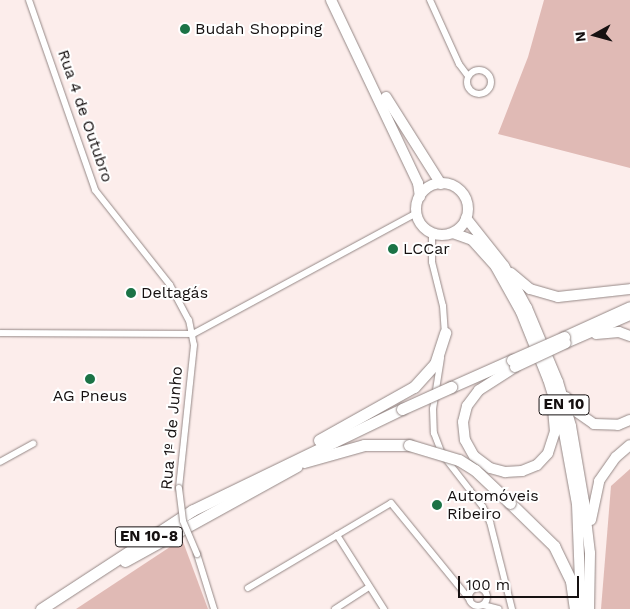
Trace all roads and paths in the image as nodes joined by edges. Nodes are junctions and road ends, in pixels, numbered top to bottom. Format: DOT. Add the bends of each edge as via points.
graph roads {
  1 [pos="29,0"];
  2 [pos="331,0"];
  3 [pos="430,0"];
  4 [pos="347,31"];
  5 [pos="468,76"];
  6 [pos="441,184"];
  7 [pos="420,197"];
  8 [pos="417,213"];
  9 [pos="466,218"];
  10 [pos="432,233"];
  11 [pos="453,233"];
  12 [pos="504,266"];
  13 [pos="630,289"];
  14 [pos="630,307"];
  15 [pos="630,315"];
  16 [pos="0,333"];
  17 [pos="445,333"];
  18 [pos="193,334"];
  19 [pos="630,336"];
  20 [pos="565,340"];
  21 [pos="513,364"];
  22 [pos="551,376"];
  23 [pos="403,412"];
  24 [pos="630,420"];
  25 [pos="32,444"];
  26 [pos="630,445"];
  27 [pos="0,462"];
  28 [pos="304,462"];
  29 [pos="263,474"];
  30 [pos="337,535"];
  31 [pos="590,553"];
  32 [pos="369,586"];
  33 [pos="248,588"];
  34 [pos="470,600"];
  35 [pos="482,604"];
  36 [pos="41,609"];
  37 [pos="51,609"];
  38 [pos="214,609"];
  39 [pos="335,609"];
  40 [pos="384,609"];
  41 [pos="499,609"];
  42 [pos="512,609"];
  43 [pos="575,609"];
  44 [pos="581,609"];
  45 [pos="589,609"];
  1 -- 18 [label="street, Rua 4 de Outubro" via="95,190 170,285 190,320"];
  2 -- 4 [label="main road"];
  3 -- 5 [label="street" via="459,64"];
  4 -- 6 [label="main road"];
  4 -- 7 [label="main road" via="418,183"];
  6 -- 7 [label="main road" via="426,189"];
  6 -- 9 [label="main road" via="461,192 468,206"];
  7 -- 8 [label="main road"];
  8 -- 10 [label="main road" via="422,225"];
  8 -- 18 [label="street"];
  9 -- 11 [label="main road"];
  9 -- 12 [label="main road, EN 10"];
  10 -- 11 [label="main road"];
  10 -- 17 [label="street" via="432,262 443,306"];
  11 -- 22 [label="main road, EN 10" via="472,240 496,267"];
  12 -- 13 [label="main road" via="530,289 542,294 568,296"];
  12 -- 22 [label="main road, EN 10" via="527,308"];
  14 -- 20 [label="highway, EN 10-8"];
  15 -- 20 [label="main road, EN 10-8"];
  16 -- 18 [label="street"];
  17 -- 29 [label="highway" via="435,364 414,388 276,463"];
  17 -- 42 [label="street" via="433,410 434,434 442,454 483,507 490,522"];
  18 -- 38 [label="street, Rua 1º de Junho, bridge" via="190,401 179,488 183,521"];
  19 -- 20 [label="main road" via="604,332"];
  20 -- 21 [label="highway, EN 10-8, bridge"];
  21 -- 22 [label="main road" via="479,390 467,406 463,422 465,440 474,456 490,468 505,472 522,471 537,465 548,454 555,432"];
  21 -- 23 [label="highway, EN 10-8, bridge"];
  22 -- 24 [label="main road" via="583,418 606,426"];
  22 -- 31 [label="main road, EN 10" via="571,426"];
  22 -- 44 [label="main road, EN 10" via="577,504"];
  23 -- 28 [label="highway, EN 10-8"];
  23 -- 29 [label="highway, EN 10-8"];
  25 -- 27 [label="street"];
  26 -- 31 [label="main road" via="607,468 596,490"];
  28 -- 37 [label="highway, EN 10-8" via="132,556"];
  28 -- 43 [label="highway, bridge" via="364,445 409,445 459,460 475,470 554,546 571,581"];
  29 -- 36 [label="highway, EN 10-8" via="136,545"];
  30 -- 32 [label="street"];
  30 -- 33 [label="street"];
  30 -- 34 [label="street" via="391,503"];
  31 -- 45 [label="main road, EN 10"];
  32 -- 39 [label="street"];
  32 -- 40 [label="street"];
  34 -- 35 [label="street" via="475,605"];
  34 -- 35 [label="street" via="472,590 482,588 487,597"];
  35 -- 41 [label="street"];
}
